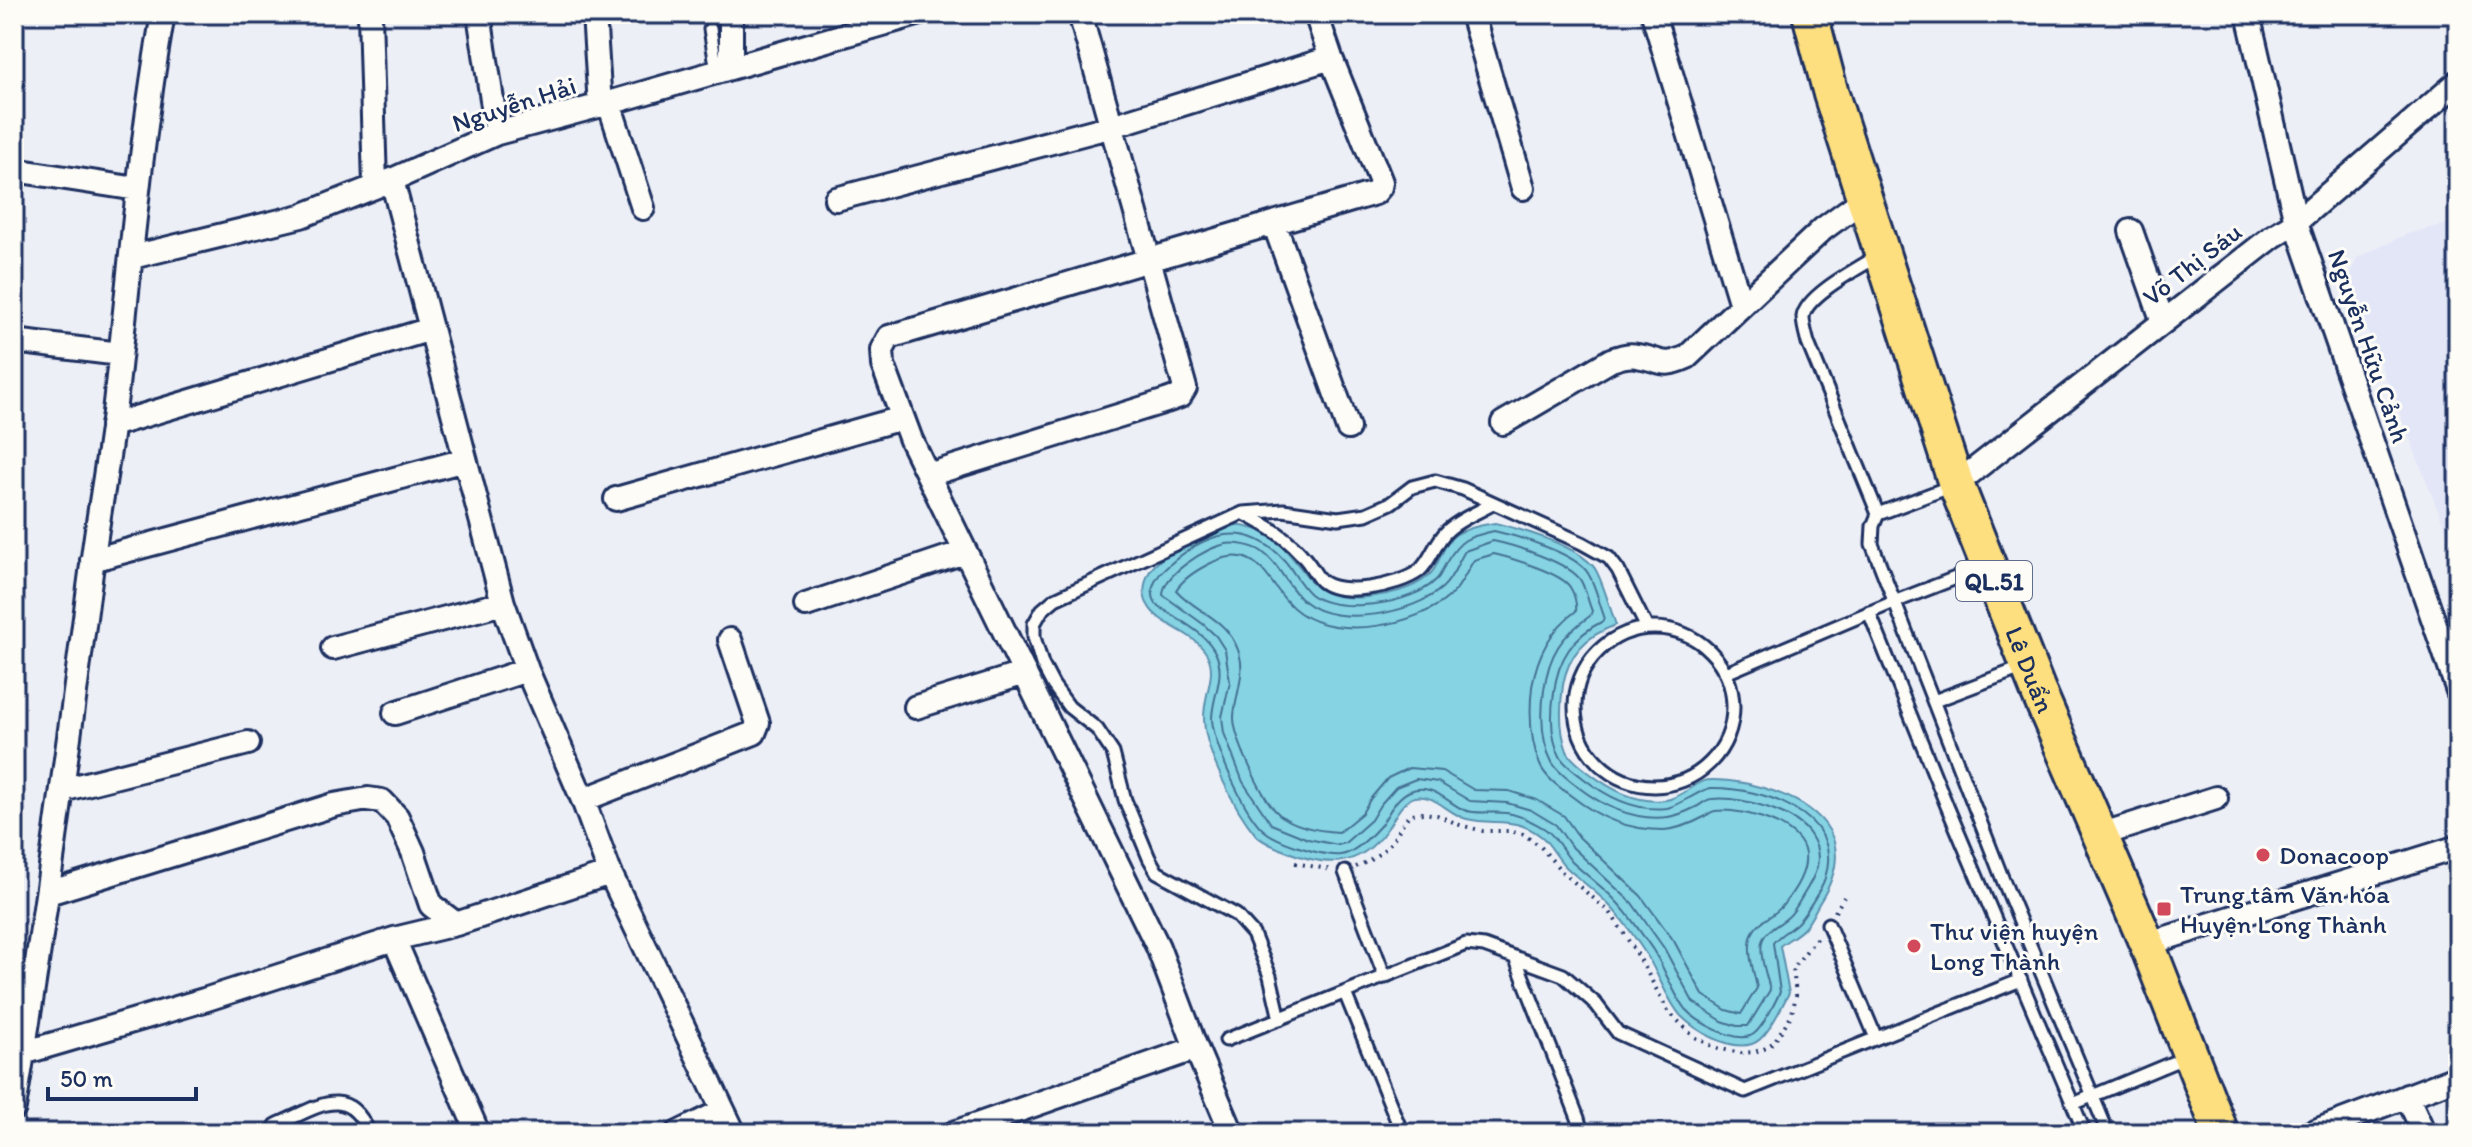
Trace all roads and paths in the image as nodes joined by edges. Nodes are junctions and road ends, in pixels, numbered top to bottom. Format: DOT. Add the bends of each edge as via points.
graph roads {
  1 [pos="163,14"];
  2 [pos="370,14"];
  3 [pos="479,14"];
  4 [pos="594,14"];
  5 [pos="731,14"];
  6 [pos="916,14"];
  7 [pos="1080,14"];
  8 [pos="1316,14"];
  9 [pos="1472,14"];
  10 [pos="1653,14"];
  11 [pos="1810,14"];
  12 [pos="2248,14"];
  13 [pos="871,21"];
  14 [pos="845,24"];
  15 [pos="710,29"];
  16 [pos="1331,58"];
  17 [pos="724,68"];
  18 [pos="2458,82"];
  19 [pos="605,104"];
  20 [pos="1112,126"];
  21 [pos="497,133"];
  22 [pos="14,170"];
  23 [pos="384,183"];
  24 [pos="1523,188"];
  25 [pos="137,189"];
  26 [pos="836,199"];
  27 [pos="1864,199"];
  28 [pos="643,208"];
  29 [pos="2296,222"];
  30 [pos="1274,223"];
  31 [pos="2131,231"];
  32 [pos="1881,254"];
  33 [pos="132,257"];
  34 [pos="1150,260"];
  35 [pos="1741,305"];
  36 [pos="2163,322"];
  37 [pos="431,329"];
  38 [pos="14,341"];
  39 [pos="120,354"];
  40 [pos="902,418"];
  41 [pos="1503,423"];
  42 [pos="112,425"];
  43 [pos="1348,428"];
  44 [pos="465,460"];
  45 [pos="928,475"];
  46 [pos="1956,484"];
  47 [pos="616,499"];
  48 [pos="1494,503"];
  49 [pos="1243,513"];
  50 [pos="1878,514"];
  51 [pos="964,552"];
  52 [pos="92,560"];
  53 [pos="1988,565"];
  54 [pos="1894,602"];
  55 [pos="503,603"];
  56 [pos="806,605"];
  57 [pos="1869,612"];
  58 [pos="1647,628"];
  59 [pos="730,640"];
  60 [pos="333,648"];
  61 [pos="2028,665"];
  62 [pos="527,670"];
  63 [pos="1025,673"];
  64 [pos="1726,673"];
  65 [pos="2458,691"];
  66 [pos="1934,701"];
  67 [pos="916,707"];
  68 [pos="395,713"];
  69 [pos="248,743"];
  70 [pos="62,790"];
  71 [pos="2216,798"];
  72 [pos="583,800"];
  73 [pos="2100,835"];
  74 [pos="2458,847"];
  75 [pos="1295,863"];
  76 [pos="1345,872"];
  77 [pos="610,873"];
  78 [pos="2003,880"];
  79 [pos="1982,889"];
  80 [pos="48,893"];
  81 [pos="1844,897"];
  82 [pos="456,924"];
  83 [pos="1828,924"];
  84 [pos="394,939"];
  85 [pos="2147,944"];
  86 [pos="1515,957"];
  87 [pos="1385,977"];
  88 [pos="2021,980"];
  89 [pos="1345,993"];
  90 [pos="1280,1019"];
  91 [pos="1876,1038"];
  92 [pos="1226,1040"];
  93 [pos="1196,1048"];
  94 [pos="19,1052"];
  95 [pos="2191,1055"];
  96 [pos="2458,1077"];
  97 [pos="2093,1095"];
  98 [pos="2407,1096"];
  99 [pos="2073,1104"];
  100 [pos="14,1108"];
  101 [pos="723,1111"];
  102 [pos="276,1125"];
  103 [pos="369,1133"];
  104 [pos="478,1133"];
  105 [pos="678,1133"];
  106 [pos="734,1133"];
  107 [pos="954,1133"];
  108 [pos="1232,1133"];
  109 [pos="1402,1133"];
  110 [pos="1582,1133"];
  111 [pos="2085,1133"];
  112 [pos="2108,1133"];
  113 [pos="2221,1133"];
  114 [pos="2310,1133"];
  115 [pos="2424,1133"];
  1 -- 25 [label="street"];
  2 -- 23 [label="street"];
  3 -- 21 [label="street"];
  4 -- 19 [label="street"];
  5 -- 17 [label="street"];
  6 -- 13 [label="street, Nguyễn Hải"];
  7 -- 20 [label="street"];
  8 -- 16 [label="street"];
  9 -- 24 [label="street"];
  10 -- 35 [label="street"];
  11 -- 27 [label="main road, Lê Duẩn / QL.51"];
  12 -- 29 [label="street, Nguyễn Hữu Cảnh"];
  13 -- 14 [label="street, Nguyễn Hải"];
  14 -- 17 [label="street, Nguyễn Hải"];
  15 -- 17 [label="lane"];
  16 -- 20 [label="street"];
  16 -- 30 [label="street" via="1380,187 1375,193"];
  17 -- 19 [label="street, Nguyễn Hải"];
  18 -- 29 [label="street, Võ Thị Sáu"];
  19 -- 21 [label="street, Nguyễn Hải"];
  19 -- 28 [label="street"];
  20 -- 26 [label="street"];
  20 -- 34 [label="street"];
  21 -- 23 [label="street, Nguyễn Hải"];
  22 -- 25 [label="street"];
  23 -- 33 [label="street, Nguyễn Hải" via="301,216"];
  23 -- 37 [label="street"];
  25 -- 33 [label="street"];
  27 -- 32 [label="main road, Lê Duẩn / QL.51"];
  27 -- 35 [label="street" via="1823,229"];
  29 -- 36 [label="street, Võ Thị Sáu"];
  29 -- 65 [label="street, Nguyễn Hữu Cảnh"];
  30 -- 34 [label="street"];
  30 -- 43 [label="street"];
  31 -- 36 [label="street"];
  32 -- 46 [label="main road, Lê Duẩn / QL.51"];
  32 -- 50 [label="lane" via="1816,297 1803,319"];
  33 -- 39 [label="street"];
  34 -- 40 [label="street" via="889,337 882,350 883,365"];
  34 -- 45 [label="street" via="1183,393"];
  35 -- 41 [label="street" via="1687,357 1672,363 1627,355 1611,360"];
  36 -- 46 [label="street, Võ Thị Sáu"];
  37 -- 42 [label="street"];
  37 -- 44 [label="street"];
  38 -- 39 [label="street"];
  39 -- 42 [label="street"];
  40 -- 45 [label="street"];
  40 -- 47 [label="street"];
  42 -- 52 [label="street"];
  44 -- 52 [label="street"];
  44 -- 55 [label="street"];
  45 -- 51 [label="street"];
  46 -- 50 [label="lane"];
  46 -- 53 [label="main road, Lê Duẩn / QL.51"];
  48 -- 49 [label="lane" via="1435,481 1412,487 1366,514 1338,518 1283,510"];
  48 -- 49 [label="lane" via="1447,531 1420,570 1407,578 1348,591 1331,588 1287,538"];
  48 -- 58 [label="lane" via="1609,558"];
  49 -- 90 [label="lane" via="1055,599 1034,624 1034,637 1053,685 1113,753 1125,800 1157,872 1236,915 1253,934"];
  50 -- 54 [label="lane" via="1872,544"];
  51 -- 56 [label="street"];
  51 -- 63 [label="street"];
  52 -- 70 [label="street"];
  53 -- 54 [label="lane"];
  53 -- 61 [label="main road, Lê Duẩn / QL.51"];
  54 -- 57 [label="lane"];
  54 -- 66 [label="lane"];
  55 -- 60 [label="street"];
  55 -- 62 [label="street"];
  57 -- 64 [label="lane"];
  57 -- 79 [label="lane"];
  58 -- 64 [label="lane" via="1694,639"];
  58 -- 64 [label="lane" via="1621,635 1599,650 1583,671 1575,697 1576,723 1586,748 1603,768 1626,782 1653,787 1703,770 1721,750 1732,726 1733,699"];
  59 -- 72 [label="street" via="758,723 754,733"];
  61 -- 66 [label="lane"];
  61 -- 73 [label="main road, Lê Duẩn / QL.51"];
  62 -- 68 [label="street"];
  62 -- 72 [label="street"];
  63 -- 67 [label="street"];
  63 -- 93 [label="street" via="1158,947"];
  66 -- 78 [label="lane"];
  69 -- 70 [label="street"];
  70 -- 80 [label="street"];
  71 -- 73 [label="street"];
  72 -- 77 [label="street"];
  73 -- 85 [label="main road, Lê Duẩn / QL.51"];
  74 -- 85 [label="street"];
  75 -- 76 [label="path"];
  76 -- 83 [label="path" via="1371,860 1393,841 1410,814 1424,813 1483,831 1523,834 1610,912 1668,1011 1693,1036 1741,1053 1774,1042 1792,1014 1793,968"];
  76 -- 87 [label="lane"];
  77 -- 82 [label="street"];
  77 -- 101 [label="street"];
  78 -- 79 [label="lane"];
  78 -- 97 [label="lane"];
  79 -- 88 [label="lane"];
  80 -- 82 [label="street" via="368,799 382,801 397,817 431,905"];
  80 -- 94 [label="street"];
  81 -- 83 [label="path"];
  82 -- 84 [label="street"];
  83 -- 91 [label="lane"];
  84 -- 94 [label="street"];
  84 -- 104 [label="street"];
  85 -- 95 [label="main road, Lê Duẩn / QL.51"];
  86 -- 87 [label="lane" via="1466,944"];
  86 -- 91 [label="lane" via="1563,975 1618,1033 1745,1091"];
  86 -- 110 [label="lane"];
  87 -- 89 [label="lane"];
  88 -- 91 [label="lane"];
  88 -- 99 [label="lane"];
  89 -- 90 [label="lane"];
  89 -- 109 [label="lane"];
  90 -- 92 [label="lane"];
  93 -- 107 [label="street"];
  93 -- 108 [label="street"];
  94 -- 100 [label="street"];
  95 -- 97 [label="lane"];
  95 -- 113 [label="main road, Lê Duẩn / QL.51"];
  96 -- 98 [label="street"];
  97 -- 99 [label="lane"];
  97 -- 112 [label="lane"];
  98 -- 114 [label="street"];
  98 -- 115 [label="street"];
  99 -- 111 [label="lane"];
  101 -- 105 [label="street"];
  101 -- 106 [label="street"];
  102 -- 103 [label="lane" via="344,1102 358,1111"];
}
